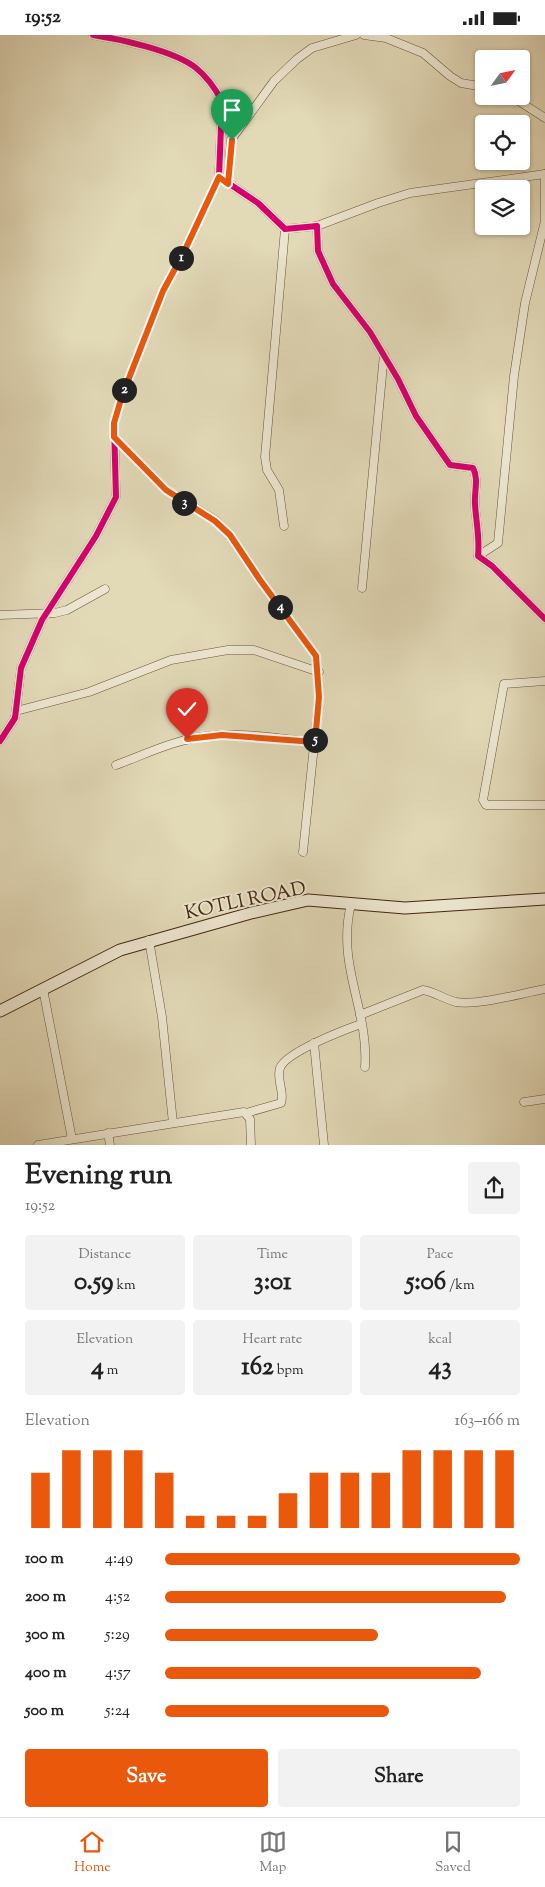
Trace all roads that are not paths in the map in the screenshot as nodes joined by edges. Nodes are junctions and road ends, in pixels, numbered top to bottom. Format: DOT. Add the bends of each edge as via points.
graph roads {
  1 [pos="93,35"];
  2 [pos="356,35"];
  3 [pos="364,35"];
  4 [pos="475,85"];
  5 [pos="524,105"];
  6 [pos="545,118"];
  7 [pos="545,174"];
  8 [pos="219,177"];
  9 [pos="228,184"];
  10 [pos="317,226"];
  11 [pos="285,229"];
  12 [pos="384,354"];
  13 [pos="114,437"];
  14 [pos="284,526"];
  15 [pos="478,556"];
  16 [pos="362,588"];
  17 [pos="105,589"];
  18 [pos="47,612"];
  19 [pos="0,615"];
  20 [pos="545,619"];
  21 [pos="319,672"];
  22 [pos="545,681"];
  23 [pos="16,711"];
  24 [pos="0,741"];
  25 [pos="315,742"];
  26 [pos="116,765"];
  27 [pos="545,805"];
  28 [pos="303,851"];
  29 [pos="545,899"];
  30 [pos="351,904"];
  31 [pos="149,940"];
  32 [pos="43,989"];
  33 [pos="545,989"];
  34 [pos="0,1011"];
  35 [pos="360,1019"];
  36 [pos="314,1043"];
  37 [pos="365,1067"];
  38 [pos="545,1099"];
  39 [pos="524,1102"];
  40 [pos="246,1113"];
  41 [pos="173,1123"];
  42 [pos="108,1133"];
  43 [pos="72,1139"];
  44 [pos="38,1145"];
  45 [pos="110,1145"];
  46 [pos="251,1145"];
  47 [pos="324,1145"];
  1 -- 8 [label="street" via="169,55 196,67 222,101"];
  2 -- 9 [label="street" via="312,48 274,81 232,140"];
  3 -- 4 [label="street" via="386,38 423,53 456,80"];
  5 -- 6 [label="street"];
  7 -- 10 [label="street" via="410,193"];
  7 -- 15 [label="street" via="545,221 526,303 514,376 498,543"];
  8 -- 9 [label="street"];
  8 -- 13 [label="street" via="163,291 122,396 114,423"];
  9 -- 11 [label="street" via="258,203"];
  10 -- 11 [label="street"];
  10 -- 12 [label="street" via="318,251 333,284"];
  11 -- 14 [label="street" via="265,457 267,470 278,490"];
  12 -- 15 [label="street" via="416,416 450,465 473,468 476,473"];
  12 -- 16 [label="street"];
  13 -- 18 [label="street" via="116,497 96,536"];
  13 -- 21 [label="street" via="166,490 215,521 230,535 316,656"];
  15 -- 20 [label="street"];
  17 -- 18 [label="street" via="67,610"];
  18 -- 19 [label="street"];
  18 -- 23 [label="street" via="21,668"];
  21 -- 23 [label="street" via="254,650 228,650 171,660 89,692"];
  21 -- 25 [label="street"];
  22 -- 27 [label="street" via="504,684 483,800 486,805"];
  23 -- 24 [label="street"];
  25 -- 26 [label="street" via="207,736 187,739"];
  25 -- 28 [label="street"];
  29 -- 30 [label="main road, KOTLI ROAD" via="405,908"];
  30 -- 31 [label="main road, KOTLI ROAD" via="308,900"];
  30 -- 35 [label="street" via="346,925 347,963"];
  31 -- 32 [label="main road, KOTLI ROAD" via="120,950"];
  31 -- 41 [label="street" via="162,1017"];
  32 -- 34 [label="main road, KOTLI ROAD"];
  32 -- 43 [label="street"];
  33 -- 35 [label="street" via="466,1003 423,990"];
  35 -- 36 [label="street"];
  35 -- 37 [label="street"];
  36 -- 40 [label="street" via="280,1068 281,1103"];
  36 -- 47 [label="street"];
  38 -- 39 [label="street"];
  40 -- 41 [label="street"];
  40 -- 46 [label="street" via="250,1119"];
  41 -- 42 [label="street"];
  42 -- 43 [label="street"];
  42 -- 45 [label="street"];
  43 -- 44 [label="street"];
}
